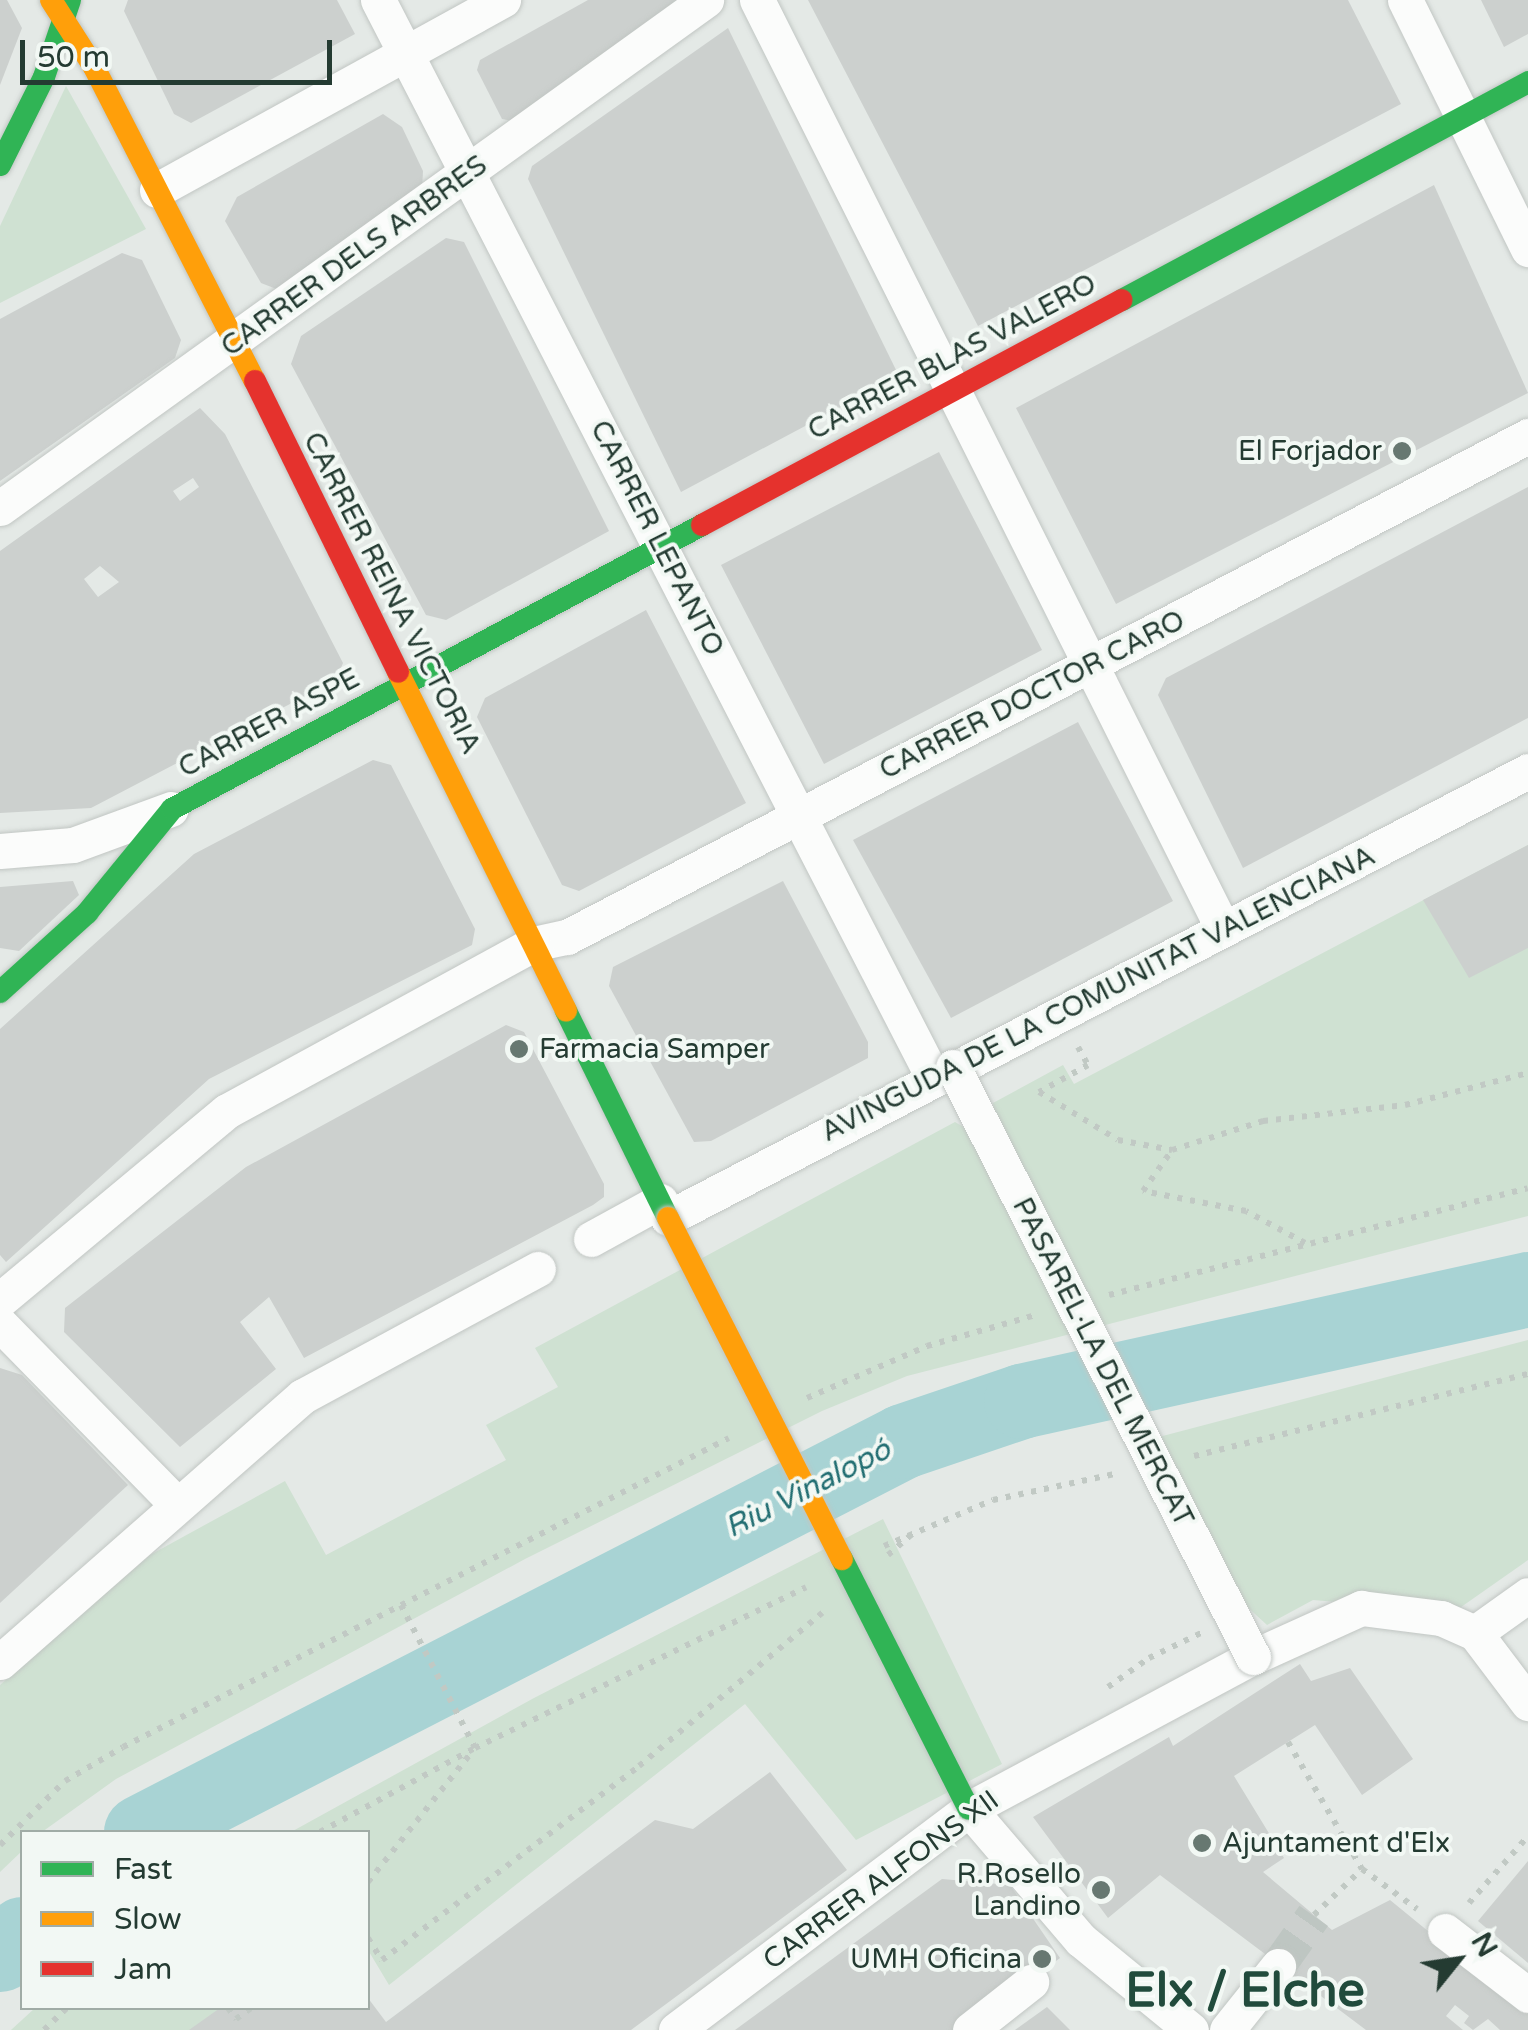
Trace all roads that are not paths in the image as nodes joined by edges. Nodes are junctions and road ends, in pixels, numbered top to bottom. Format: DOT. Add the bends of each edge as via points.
graph roads {
  1 [pos="51,0"];
  2 [pos="378,0"];
  3 [pos="504,0"];
  4 [pos="706,0"];
  5 [pos="758,0"];
  6 [pos="1405,0"];
  7 [pos="67,10"];
  8 [pos="405,53"];
  9 [pos="1528,82"];
  10 [pos="1462,118"];
  11 [pos="0,165"];
  12 [pos="465,174"];
  13 [pos="157,190"];
  14 [pos="1528,250"];
  15 [pos="234,344"];
  16 [pos="952,390"];
  17 [pos="1528,436"];
  18 [pos="0,508"];
  19 [pos="665,546"];
  20 [pos="1091,666"];
  21 [pos="404,685"];
  22 [pos="1528,771"];
  23 [pos="172,809"];
  24 [pos="796,816"];
  25 [pos="0,851"];
  26 [pos="1223,929"];
  27 [pos="533,944"];
  28 [pos="2,985"];
  29 [pos="943,1072"];
  30 [pos="664,1209"];
  31 [pos="591,1240"];
  32 [pos="538,1269"];
  33 [pos="0,1300"];
  34 [pos="0,1324"];
  35 [pos="175,1503"];
  36 [pos="1528,1595"];
  37 [pos="1475,1633"];
  38 [pos="1254,1658"];
  39 [pos="0,1662"];
  40 [pos="1528,1703"];
  41 [pos="969,1809"];
  42 [pos="1445,1931"];
  43 [pos="1278,1966"];
  44 [pos="1031,1982"];
  45 [pos="1528,1995"];
  46 [pos="676,2030"];
  47 [pos="970,2030"];
  48 [pos="1190,2030"];
  49 [pos="1227,2030"];
  1 -- 7 [label="main road, CARRER REINA VICTORIA"];
  2 -- 8 [label="street, CARRER LEPANTO"];
  3 -- 8 [label="street"];
  4 -- 12 [label="street, CARRER DELS ARBRES"];
  5 -- 16 [label="street"];
  6 -- 10 [label="street"];
  7 -- 11 [label="main road"];
  7 -- 13 [label="main road, CARRER REINA VICTORIA"];
  8 -- 12 [label="street, CARRER LEPANTO"];
  8 -- 13 [label="street"];
  9 -- 10 [label="main road, CARRER BLAS VALERO"];
  10 -- 14 [label="street"];
  10 -- 16 [label="main road, CARRER BLAS VALERO"];
  12 -- 15 [label="street, CARRER DELS ARBRES"];
  12 -- 19 [label="street, CARRER LEPANTO"];
  13 -- 15 [label="main road, CARRER REINA VICTORIA"];
  15 -- 18 [label="street, CARRER DELS ARBRES"];
  15 -- 21 [label="main road, CARRER REINA VICTORIA"];
  16 -- 19 [label="main road, CARRER BLAS VALERO"];
  16 -- 20 [label="street"];
  17 -- 20 [label="street, CARRER DOCTOR CARO"];
  19 -- 21 [label="main road, CARRER BLAS VALERO"];
  19 -- 24 [label="street, CARRER LEPANTO"];
  20 -- 24 [label="street, CARRER DOCTOR CARO"];
  20 -- 26 [label="street"];
  21 -- 23 [label="main road, CARRER ASPE"];
  21 -- 27 [label="main road, CARRER REINA VICTORIA"];
  22 -- 26 [label="street, AVINGUDA DE LA COMUNITAT VALENCIANA"];
  23 -- 25 [label="street" via="73,845"];
  23 -- 28 [label="main road, CARRER ASPE" via="88,913"];
  24 -- 27 [label="street, CARRER DOCTOR CARO" via="566,937"];
  24 -- 29 [label="street, CARRER LEPANTO"];
  26 -- 29 [label="street, AVINGUDA DE LA COMUNITAT VALENCIANA"];
  27 -- 30 [label="main road, CARRER REINA VICTORIA"];
  27 -- 33 [label="street, CARRER DOCTOR CARO" via="226,1110"];
  29 -- 30 [label="street, AVINGUDA DE LA COMUNITAT VALENCIANA"];
  29 -- 38 [label="street, PASAREL·LA DEL MERCAT, bridge"];
  30 -- 31 [label="street, AVINGUDA DE LA COMUNITAT VALENCIANA"];
  30 -- 41 [label="main road, CARRER REINA VICTORIA, bridge"];
  32 -- 35 [label="street" via="303,1396"];
  34 -- 35 [label="street"];
  35 -- 39 [label="street"];
  36 -- 37 [label="street"];
  37 -- 38 [label="street, CARRER ALFONS XII" via="1441,1618 1362,1608"];
  37 -- 40 [label="street"];
  38 -- 41 [label="street, CARRER ALFONS XII"];
  41 -- 46 [label="street, CARRER ALFONS XII"];
  41 -- 48 [label="street" via="1081,1940"];
  42 -- 45 [label="street"];
  43 -- 49 [label="street"];
  44 -- 47 [label="street"];
}
